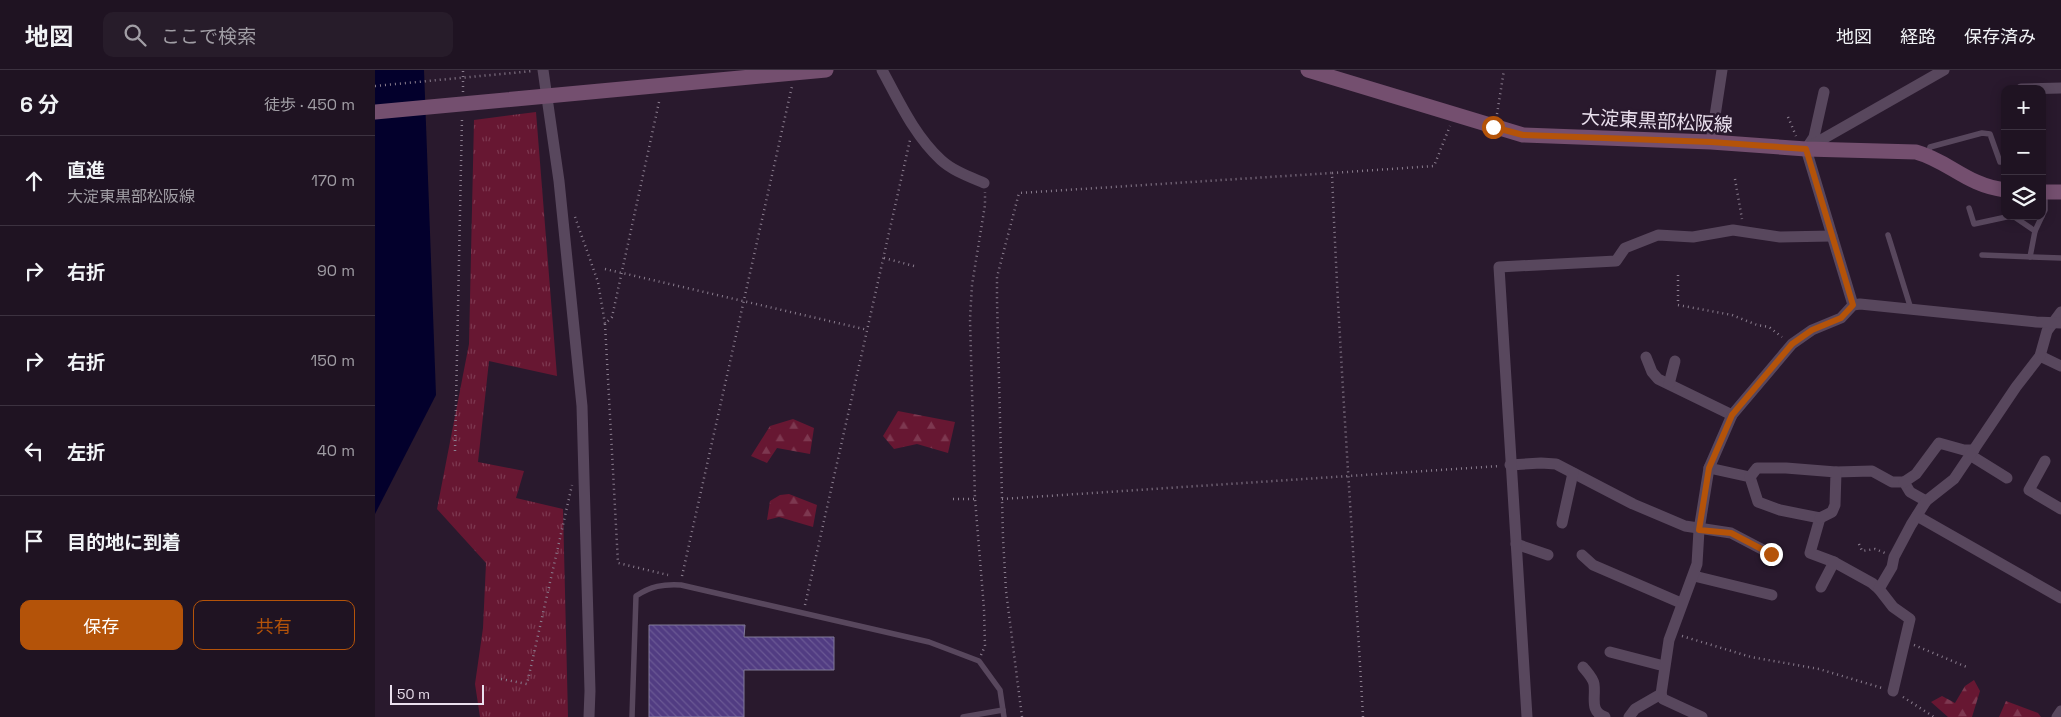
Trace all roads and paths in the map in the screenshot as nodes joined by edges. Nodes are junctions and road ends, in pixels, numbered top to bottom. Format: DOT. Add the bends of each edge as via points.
graph roads {
  1 [pos="463,70"];
  2 [pos="542,70"];
  3 [pos="825,70"];
  4 [pos="882,70"];
  5 [pos="1308,70"];
  6 [pos="1504,70"];
  7 [pos="1722,70"];
  8 [pos="1944,70"];
  9 [pos="793,73"];
  10 [pos="375,86"];
  11 [pos="2046,88"];
  12 [pos="2061,88"];
  13 [pos="1824,92"];
  14 [pos="543,96"];
  15 [pos="463,98"];
  16 [pos="659,102"];
  17 [pos="375,112"];
  18 [pos="1454,115"];
  19 [pos="462,116"];
  20 [pos="1788,117"];
  21 [pos="912,127"];
  22 [pos="1493,127"];
  23 [pos="1711,142"];
  24 [pos="1804,149"];
  25 [pos="1928,155"];
  26 [pos="2001,162"];
  27 [pos="1332,173"];
  28 [pos="1735,179"];
  29 [pos="984,184"];
  30 [pos="2001,190"];
  31 [pos="2054,191"];
  32 [pos="1969,208"];
  33 [pos="2046,208"];
  34 [pos="574,212"];
  35 [pos="2001,218"];
  36 [pos="2018,220"];
  37 [pos="2040,220"];
  38 [pos="1744,230"];
  39 [pos="2035,231"];
  40 [pos="1888,235"];
  41 [pos="1832,236"];
  42 [pos="1982,255"];
  43 [pos="2030,257"];
  44 [pos="885,258"];
  45 [pos="2061,258"];
  46 [pos="915,266"];
  47 [pos="605,269"];
  48 [pos="623,273"];
  49 [pos="1678,275"];
  50 [pos="744,301"];
  51 [pos="1853,305"];
  52 [pos="1911,308"];
  53 [pos="2061,312"];
  54 [pos="2057,322"];
  55 [pos="605,324"];
  56 [pos="868,330"];
  57 [pos="1792,344"];
  58 [pos="2040,356"];
  59 [pos="1646,357"];
  60 [pos="1675,361"];
  61 [pos="2061,366"];
  62 [pos="1669,384"];
  63 [pos="1732,415"];
  64 [pos="455,451"];
  65 [pos="1972,453"];
  66 [pos="2045,461"];
  67 [pos="1510,465"];
  68 [pos="1709,468"];
  69 [pos="1836,472"];
  70 [pos="1573,473"];
  71 [pos="1349,476"];
  72 [pos="1750,477"];
  73 [pos="2007,478"];
  74 [pos="1905,482"];
  75 [pos="572,485"];
  76 [pos="953,499"];
  77 [pos="975,499"];
  78 [pos="1002,499"];
  79 [pos="1926,502"];
  80 [pos="2061,508"];
  81 [pos="1917,516"];
  82 [pos="1819,518"];
  83 [pos="1562,522"];
  84 [pos="1699,530"];
  85 [pos="1515,544"];
  86 [pos="1859,544"];
  87 [pos="1771,554"];
  88 [pos="1548,555"];
  89 [pos="1582,555"];
  90 [pos="1895,557"];
  91 [pos="1834,562"];
  92 [pos="1694,576"];
  93 [pos="681,585"];
  94 [pos="1821,587"];
  95 [pos="1879,589"];
  96 [pos="1772,595"];
  97 [pos="2061,598"];
  98 [pos="1681,603"];
  99 [pos="803,614"];
  100 [pos="1671,633"];
  101 [pos="1906,641"];
  102 [pos="1611,652"];
  103 [pos="979,661"];
  104 [pos="1664,666"];
  105 [pos="1583,667"];
  106 [pos="1969,668"];
  107 [pos="501,679"];
  108 [pos="1893,691"];
  109 [pos="1661,694"];
  110 [pos="2061,710"];
  111 [pos="1683,713"];
  112 [pos="1003,714"];
  113 [pos="589,717"];
  114 [pos="632,717"];
  115 [pos="963,717"];
  116 [pos="1022,717"];
  117 [pos="1363,717"];
  118 [pos="1527,717"];
  119 [pos="1605,717"];
  120 [pos="1629,717"];
  121 [pos="1702,717"];
  122 [pos="1934,717"];
  123 [pos="2057,717"];
  1 -- 15 [label="path"];
  2 -- 10 [label="path"];
  2 -- 14 [label="street"];
  3 -- 9 [label="main road"];
  4 -- 21 [label="street"];
  5 -- 18 [label="main road, 大淀東黒部松阪線"];
  6 -- 22 [label="path"];
  7 -- 23 [label="street"];
  8 -- 24 [label="street"];
  9 -- 14 [label="main road"];
  9 -- 50 [label="path"];
  11 -- 12 [label="street"];
  13 -- 24 [label="street" via="1813,137"];
  14 -- 17 [label="main road"];
  14 -- 113 [label="street" via="582,406"];
  16 -- 48 [label="path"];
  18 -- 22 [label="main road, 大淀東黒部松阪線"];
  18 -- 27 [label="path" via="1434,166"];
  19 -- 64 [label="path"];
  20 -- 24 [label="path"];
  21 -- 29 [label="street" via="941,160"];
  21 -- 44 [label="path"];
  22 -- 23 [label="main road, 大淀東黒部松阪線" via="1523,135"];
  23 -- 24 [label="main road, 大淀東黒部松阪線"];
  24 -- 25 [label="main road, 大淀東黒部松阪線"];
  24 -- 41 [label="street"];
  25 -- 26 [label="lane" via="1930,147 1982,133 1990,134"];
  25 -- 30 [label="main road, 大淀東黒部松阪線" via="1970,181"];
  27 -- 71 [label="path" via="1338,327"];
  27 -- 78 [label="path" via="1019,194 997,277"];
  28 -- 38 [label="path"];
  29 -- 77 [label="path" via="985,205 972,285 971,319"];
  31 -- 33 [label="lane"];
  32 -- 35 [label="lane" via="1974,224"];
  34 -- 55 [label="path" via="597,282"];
  36 -- 39 [label="lane"];
  37 -- 39 [label="lane"];
  38 -- 41 [label="street" via="1780,237"];
  38 -- 67 [label="street" via="1693,238 1658,235 1625,248 1616,261 1499,268"];
  39 -- 43 [label="lane"];
  40 -- 52 [label="lane"];
  41 -- 51 [label="street"];
  42 -- 43 [label="lane"];
  43 -- 45 [label="lane"];
  44 -- 46 [label="path"];
  44 -- 56 [label="path"];
  47 -- 48 [label="path"];
  48 -- 50 [label="path"];
  48 -- 55 [label="path" via="612,318"];
  49 -- 57 [label="path" via="1678,305 1732,315 1769,327"];
  50 -- 56 [label="path"];
  50 -- 93 [label="path"];
  51 -- 52 [label="street"];
  51 -- 57 [label="street" via="1841,318 1812,330"];
  52 -- 54 [label="street"];
  53 -- 54 [label="street"];
  54 -- 58 [label="street" via="2047,332"];
  55 -- 93 [label="path" via="618,563 671,576"];
  56 -- 99 [label="path"];
  57 -- 63 [label="street"];
  58 -- 61 [label="street"];
  58 -- 65 [label="street"];
  59 -- 62 [label="street" via="1657,378"];
  60 -- 62 [label="street"];
  62 -- 63 [label="street"];
  63 -- 68 [label="street"];
  65 -- 73 [label="street"];
  65 -- 74 [label="street" via="1939,442 1916,474"];
  65 -- 79 [label="street" via="1954,479"];
  66 -- 80 [label="street" via="2029,490"];
  67 -- 70 [label="street" via="1541,462 1556,464"];
  67 -- 71 [label="path"];
  67 -- 85 [label="street"];
  68 -- 72 [label="street"];
  68 -- 84 [label="street"];
  69 -- 72 [label="street" via="1757,468"];
  69 -- 74 [label="street" via="1872,471 1892,482"];
  69 -- 82 [label="street" via="1835,505 1832,512"];
  70 -- 83 [label="street"];
  70 -- 84 [label="street" via="1633,504"];
  71 -- 78 [label="path"];
  71 -- 117 [label="path"];
  72 -- 82 [label="street" via="1758,502"];
  74 -- 79 [label="street" via="1910,492"];
  75 -- 107 [label="path" via="527,684"];
  76 -- 77 [label="path"];
  77 -- 103 [label="path" via="985,646"];
  78 -- 116 [label="path" via="1007,591"];
  79 -- 81 [label="street"];
  81 -- 90 [label="street"];
  81 -- 97 [label="street"];
  82 -- 91 [label="street" via="1810,552"];
  84 -- 87 [label="street" via="1731,533"];
  84 -- 92 [label="street"];
  85 -- 88 [label="street"];
  85 -- 118 [label="street"];
  86 -- 90 [label="path" via="1862,551 1875,549"];
  89 -- 98 [label="street" via="1593,565"];
  90 -- 95 [label="street"];
  91 -- 94 [label="street"];
  91 -- 95 [label="street"];
  92 -- 96 [label="street"];
  92 -- 98 [label="street"];
  93 -- 99 [label="lane"];
  93 -- 114 [label="lane" via="662,584 636,596"];
  95 -- 101 [label="street" via="1893,607 1910,619"];
  98 -- 100 [label="street"];
  99 -- 103 [label="lane" via="929,642"];
  100 -- 104 [label="street"];
  100 -- 108 [label="path" via="1751,657 1819,669"];
  101 -- 106 [label="path"];
  101 -- 108 [label="street"];
  102 -- 104 [label="street"];
  103 -- 112 [label="lane" via="1000,690"];
  104 -- 109 [label="street"];
  105 -- 119 [label="street" via="1594,683 1594,707"];
  108 -- 122 [label="path"];
  109 -- 111 [label="street"];
  109 -- 120 [label="street" via="1635,709"];
  110 -- 123 [label="street"];
  111 -- 121 [label="street"];
  112 -- 115 [label="lane"];
}
